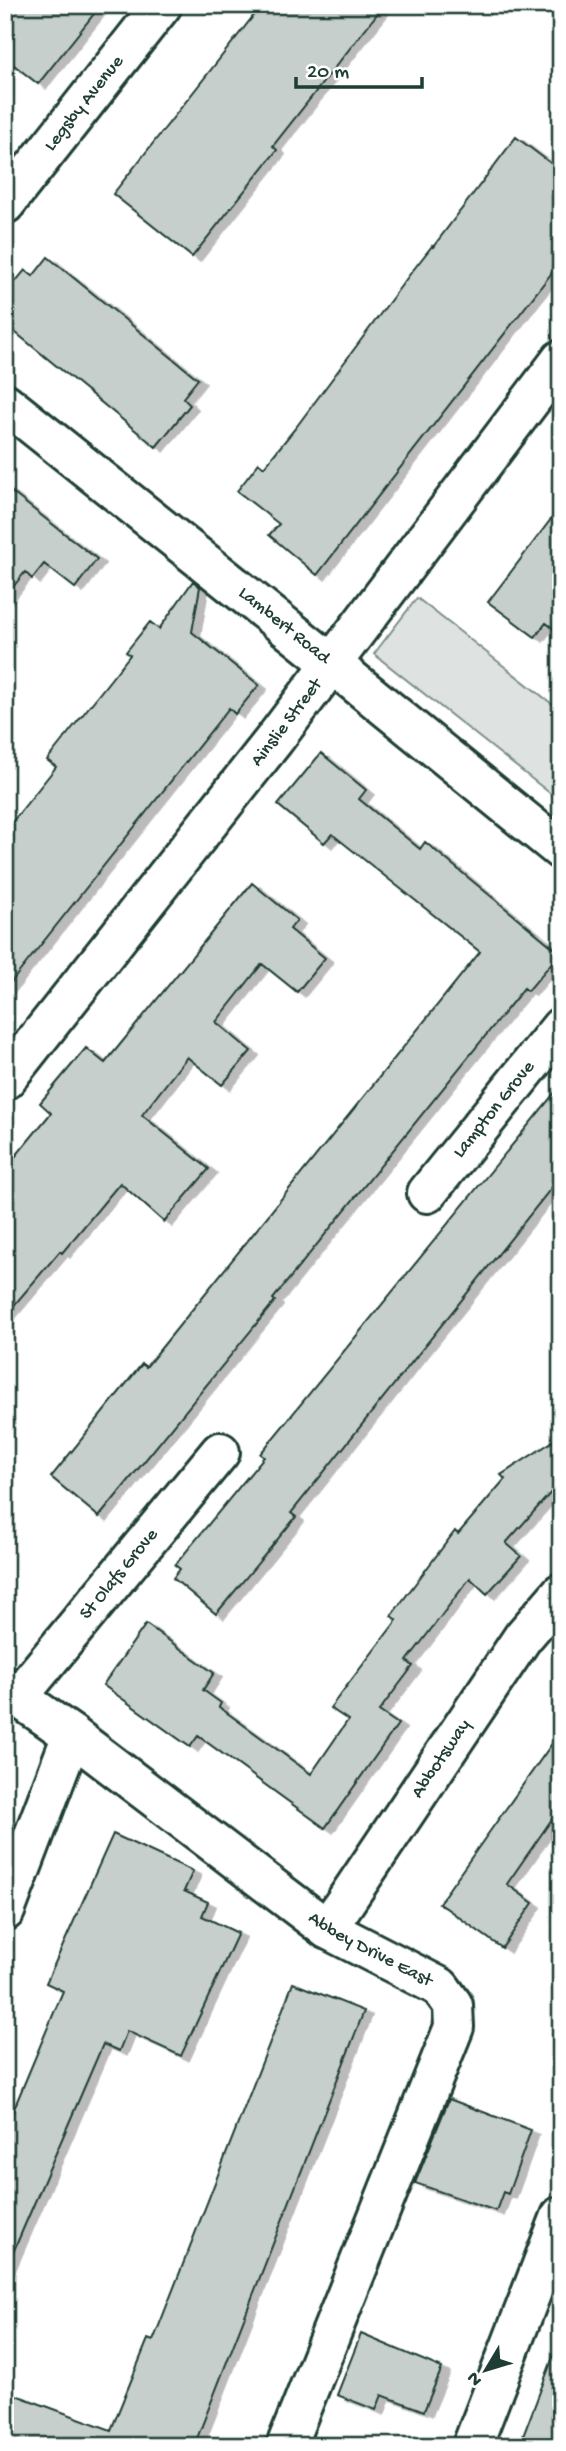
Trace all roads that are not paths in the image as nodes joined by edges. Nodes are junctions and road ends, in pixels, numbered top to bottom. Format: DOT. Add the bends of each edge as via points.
graph roads {
  1 [pos="162,5"];
  2 [pos="5,204"];
  3 [pos="561,360"];
  4 [pos="5,403"];
  5 [pos="332,664"];
  6 [pos="561,850"];
  7 [pos="561,1027"];
  8 [pos="5,1080"];
  9 [pos="427,1193"];
  10 [pos="220,1452"];
  11 [pos="561,1592"];
  12 [pos="12,1692"];
  13 [pos="72,1735"];
  14 [pos="5,1911"];
  15 [pos="327,1928"];
  16 [pos="561,2216"];
  17 [pos="286,2446"];
  18 [pos="472,2446"];
  1 -- 2 [label="street, Legsby Avenue"];
  3 -- 5 [label="street, Ainslie Street"];
  4 -- 5 [label="street, Lambert Road"];
  5 -- 6 [label="street, Lambert Road"];
  5 -- 8 [label="street, Ainslie Street"];
  7 -- 9 [label="street, Lampton Grove"];
  10 -- 12 [label="street, St Olafs Grove"];
  11 -- 15 [label="street, Abbotsway" via="523,1637"];
  12 -- 13 [label="street, Abbey Drive East"];
  13 -- 14 [label="street"];
  13 -- 15 [label="street, Abbey Drive East"];
  15 -- 17 [label="street, Abbey Drive East" via="440,1987 453,2005 454,2027"];
  16 -- 18 [label="street"];
}
